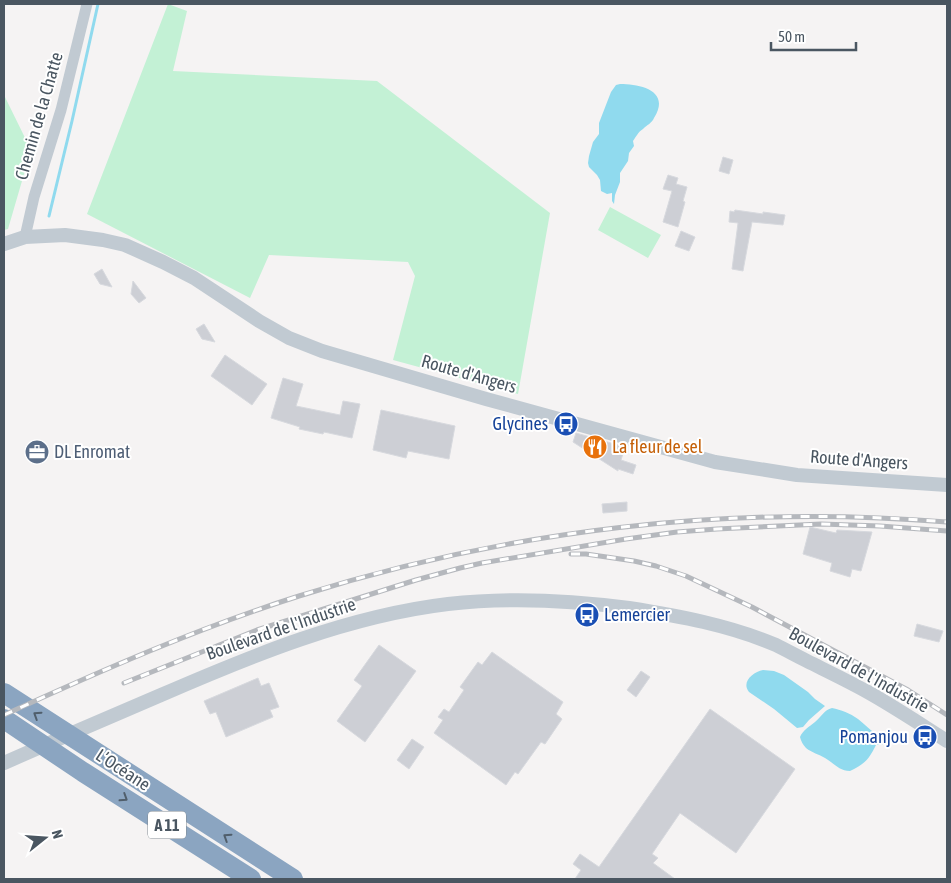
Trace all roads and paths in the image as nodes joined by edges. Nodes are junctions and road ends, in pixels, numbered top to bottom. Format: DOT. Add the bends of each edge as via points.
graph roads {
  1 [pos="87,4"];
  2 [pos="25,237"];
  3 [pos="4,244"];
  4 [pos="947,485"];
  5 [pos="4,693"];
  6 [pos="4,719"];
  7 [pos="947,741"];
  8 [pos="4,763"];
  9 [pos="251,879"];
  10 [pos="293,879"];
  1 -- 2 [label="street, Chemin de la Chatte"];
  2 -- 3 [label="street, Route d'Angers"];
  2 -- 4 [label="street, Route d'Angers" via="65,235 125,245 194,278 290,338 322,351 715,462 797,475"];
  10 -- 5 [label="highway, L’Océane / A 11, one-way"];
  6 -- 9 [label="highway, L’Océane / A 11, one-way"];
  7 -- 8 [label="street, Boulevard de l'Industrie" via="847,680 740,632 657,612 552,600 495,600 388,614 311,635 199,678"];
}
